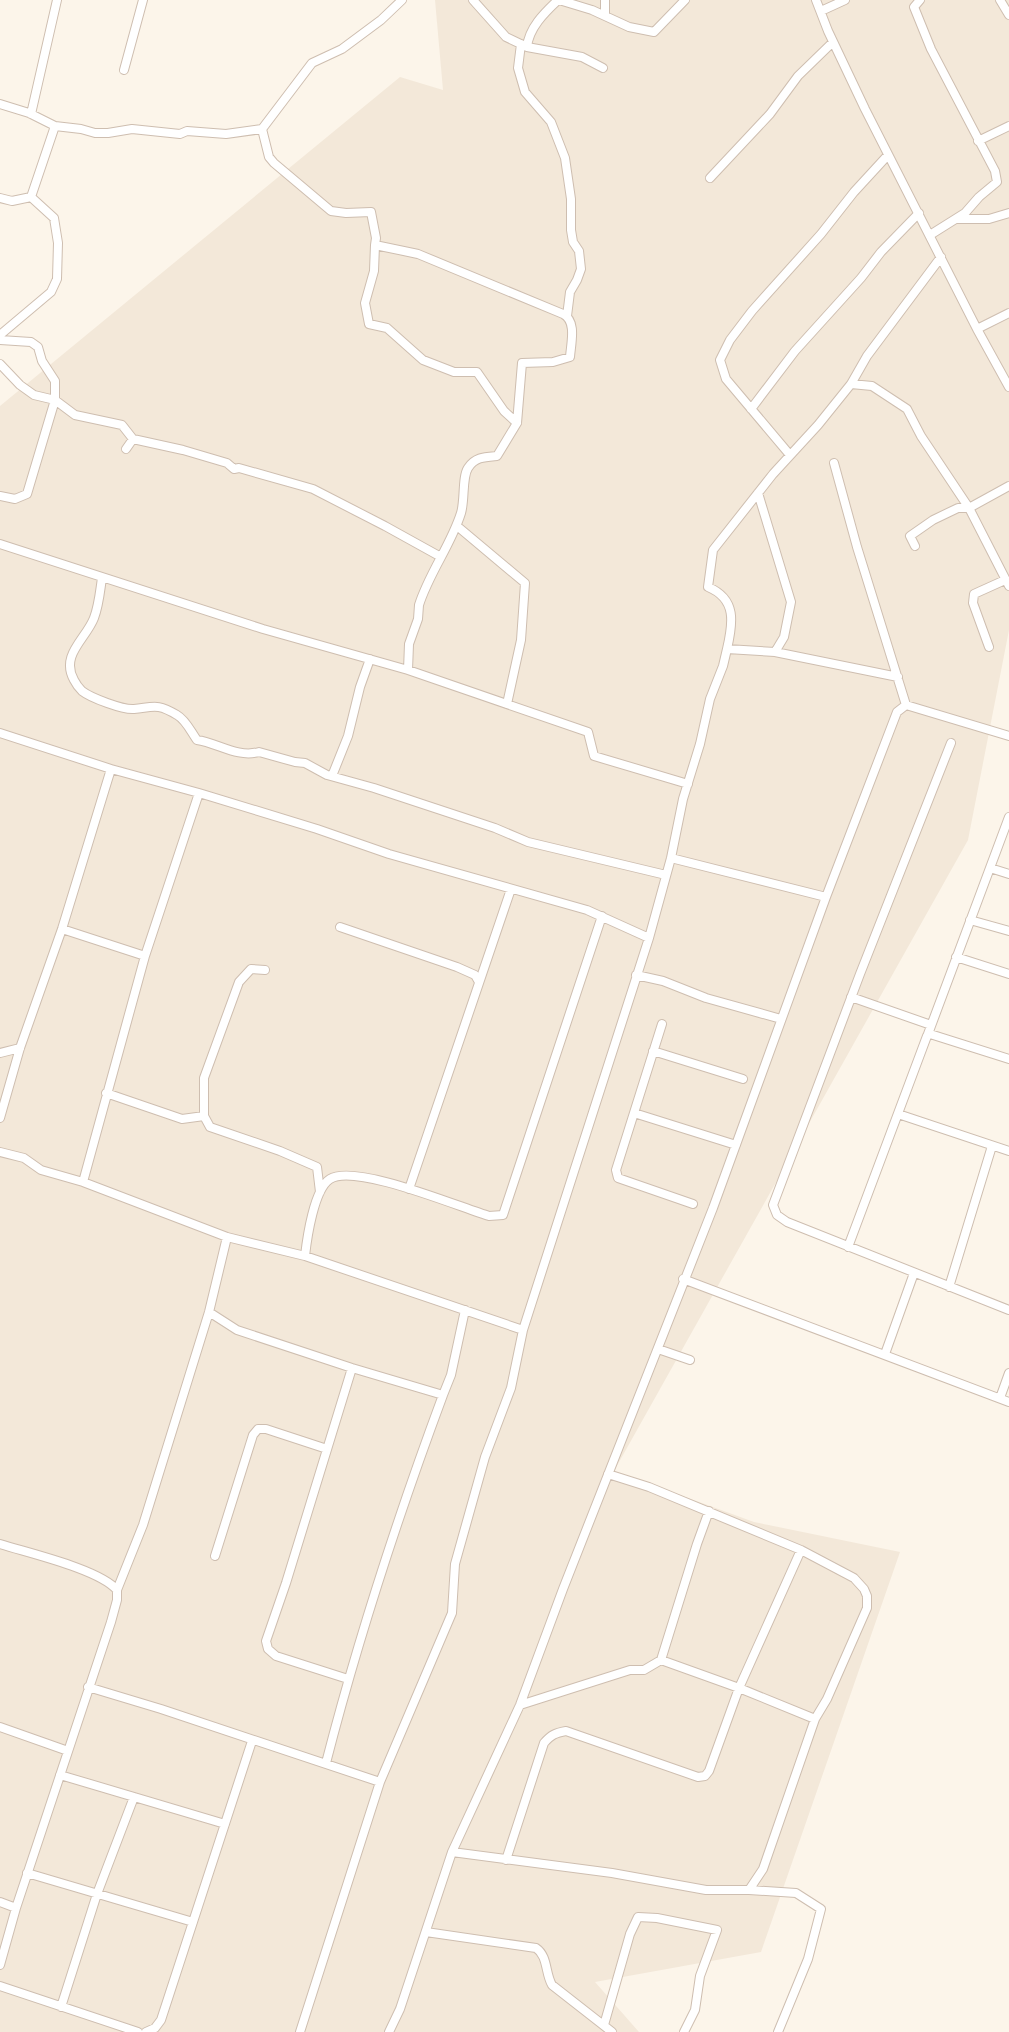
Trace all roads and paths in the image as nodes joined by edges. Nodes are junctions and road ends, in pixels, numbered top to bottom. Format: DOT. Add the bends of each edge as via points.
graph roads {
  1 [pos="57,0"];
  2 [pos="143,0"];
  3 [pos="401,0"];
  4 [pos="473,0"];
  5 [pos="558,0"];
  6 [pos="605,0"];
  7 [pos="685,0"];
  8 [pos="816,0"];
  9 [pos="845,0"];
  10 [pos="920,0"];
  11 [pos="1000,0"];
  12 [pos="821,11"];
  13 [pos="605,15"];
  14 [pos="1009,15"];
  15 [pos="833,42"];
  16 [pos="524,46"];
  17 [pos="603,68"];
  18 [pos="124,70"];
  19 [pos="0,104"];
  20 [pos="30,114"];
  21 [pos="55,126"];
  22 [pos="1009,126"];
  23 [pos="262,129"];
  24 [pos="978,141"];
  25 [pos="888,155"];
  26 [pos="710,178"];
  27 [pos="31,197"];
  28 [pos="0,198"];
  29 [pos="918,213"];
  30 [pos="1009,213"];
  31 [pos="954,219"];
  32 [pos="930,235"];
  33 [pos="375,245"];
  34 [pos="941,257"];
  35 [pos="1009,313"];
  36 [pos="567,316"];
  37 [pos="977,329"];
  38 [pos="0,335"];
  39 [pos="0,340"];
  40 [pos="0,364"];
  41 [pos="850,384"];
  42 [pos="1009,387"];
  43 [pos="56,400"];
  44 [pos="751,409"];
  45 [pos="517,423"];
  46 [pos="133,439"];
  47 [pos="126,449"];
  48 [pos="790,455"];
  49 [pos="834,463"];
  50 [pos="1009,486"];
  51 [pos="758,493"];
  52 [pos="0,496"];
  53 [pos="969,508"];
  54 [pos="457,526"];
  55 [pos="0,544"];
  56 [pos="915,546"];
  57 [pos="441,557"];
  58 [pos="102,578"];
  59 [pos="1007,583"];
  60 [pos="989,648"];
  61 [pos="727,649"];
  62 [pos="775,652"];
  63 [pos="370,659"];
  64 [pos="408,670"];
  65 [pos="898,677"];
  66 [pos="507,704"];
  67 [pos="906,705"];
  68 [pos="0,733"];
  69 [pos="1009,736"];
  70 [pos="951,742"];
  71 [pos="111,770"];
  72 [pos="332,776"];
  73 [pos="688,784"];
  74 [pos="199,793"];
  75 [pos="1009,817"];
  76 [pos="671,858"];
  77 [pos="990,868"];
  78 [pos="1009,874"];
  79 [pos="666,875"];
  80 [pos="511,889"];
  81 [pos="826,897"];
  82 [pos="602,915"];
  83 [pos="970,920"];
  84 [pos="340,927"];
  85 [pos="62,929"];
  86 [pos="1009,932"];
  87 [pos="649,938"];
  88 [pos="145,956"];
  89 [pos="956,957"];
  90 [pos="265,970"];
  91 [pos="1009,974"];
  92 [pos="636,975"];
  93 [pos="479,982"];
  94 [pos="851,997"];
  95 [pos="782,1019"];
  96 [pos="662,1024"];
  97 [pos="931,1025"];
  98 [pos="928,1034"];
  99 [pos="20,1048"];
  100 [pos="653,1051"];
  101 [pos="0,1053"];
  102 [pos="1009,1059"];
  103 [pos="743,1078"];
  104 [pos="106,1093"];
  105 [pos="634,1113"];
  106 [pos="898,1114"];
  107 [pos="204,1116"];
  108 [pos="0,1118"];
  109 [pos="735,1146"];
  110 [pos="992,1146"];
  111 [pos="1009,1151"];
  112 [pos="0,1152"];
  113 [pos="83,1182"];
  114 [pos="409,1189"];
  115 [pos="320,1192"];
  116 [pos="693,1204"];
  117 [pos="227,1237"];
  118 [pos="848,1246"];
  119 [pos="305,1257"];
  120 [pos="914,1273"];
  121 [pos="683,1279"];
  122 [pos="949,1287"];
  123 [pos="465,1310"];
  124 [pos="1009,1310"];
  125 [pos="209,1312"];
  126 [pos="523,1330"];
  127 [pos="658,1349"];
  128 [pos="885,1354"];
  129 [pos="690,1360"];
  130 [pos="352,1368"];
  131 [pos="1009,1373"];
  132 [pos="443,1395"];
  133 [pos="1000,1398"];
  134 [pos="1009,1402"];
  135 [pos="327,1449"];
  136 [pos="608,1474"];
  137 [pos="709,1511"];
  138 [pos="0,1544"];
  139 [pos="801,1550"];
  140 [pos="215,1556"];
  141 [pos="117,1590"];
  142 [pos="661,1660"];
  143 [pos="348,1680"];
  144 [pos="88,1687"];
  145 [pos="739,1688"];
  146 [pos="520,1705"];
  147 [pos="815,1719"];
  148 [pos="0,1727"];
  149 [pos="252,1741"];
  150 [pos="68,1751"];
  151 [pos="326,1763"];
  152 [pos="60,1775"];
  153 [pos="380,1782"];
  154 [pos="134,1797"];
  155 [pos="225,1824"];
  156 [pos="452,1852"];
  157 [pos="506,1860"];
  158 [pos="27,1873"];
  159 [pos="749,1890"];
  160 [pos="97,1894"];
  161 [pos="0,1902"];
  162 [pos="16,1908"];
  163 [pos="193,1922"];
  164 [pos="426,1932"];
  165 [pos="0,1965"];
  166 [pos="0,1986"];
  167 [pos="61,2007"];
  168 [pos="604,2025"];
  169 [pos="138,2032"];
  170 [pos="146,2032"];
  171 [pos="300,2032"];
  172 [pos="389,2032"];
  173 [pos="612,2032"];
  174 [pos="684,2032"];
  175 [pos="778,2032"];
  1 -- 20 [label="street"];
  2 -- 18 [label="street"];
  3 -- 23 [label="street" via="342,49 312,63"];
  4 -- 16 [label="street" via="506,37"];
  5 -- 13 [label="street"];
  5 -- 16 [label="street" via="545,12"];
  6 -- 13 [label="street"];
  7 -- 13 [label="street" via="654,32 629,27"];
  8 -- 12 [label="street"];
  9 -- 12 [label="street"];
  10 -- 24 [label="street" via="914,7 931,49"];
  11 -- 14 [label="street"];
  12 -- 15 [label="street"];
  15 -- 25 [label="street"];
  15 -- 26 [label="street" via="798,76 770,114"];
  16 -- 17 [label="street" via="582,57"];
  16 -- 36 [label="street" via="518,68 525,92 551,122 565,158 571,230 581,269 570,292"];
  19 -- 20 [label="street"];
  20 -- 21 [label="street"];
  21 -- 23 [label="street" via="101,134 132,129 218,134"];
  21 -- 27 [label="street"];
  22 -- 24 [label="street"];
  23 -- 33 [label="street" via="274,163 331,211 371,212"];
  24 -- 31 [label="street" via="997,182"];
  25 -- 29 [label="street"];
  25 -- 44 [label="street" via="730,340 720,360 726,379"];
  27 -- 28 [label="street" via="12,201"];
  27 -- 38 [label="street" via="54,218 57,279 51,292"];
  29 -- 32 [label="street"];
  29 -- 44 [label="street" via="795,351"];
  30 -- 31 [label="street" via="989,219"];
  31 -- 32 [label="street"];
  32 -- 34 [label="street"];
  33 -- 36 [label="street" via="418,254"];
  33 -- 45 [label="street" via="374,272 365,303 369,324 387,328 423,360 454,372 477,372"];
  34 -- 37 [label="street"];
  34 -- 41 [label="street"];
  35 -- 37 [label="street"];
  36 -- 45 [label="street" via="571,322 570,357 522,363"];
  37 -- 42 [label="street"];
  39 -- 43 [label="street" via="31,342 38,347 55,381"];
  40 -- 43 [label="street" via="34,395"];
  41 -- 48 [label="street"];
  41 -- 53 [label="street" via="872,386 907,409"];
  43 -- 46 [label="street" via="75,415 122,425"];
  43 -- 52 [label="street" via="27,494 15,499"];
  44 -- 48 [label="street"];
  45 -- 54 [label="street" via="497,456 478,458 468,468"];
  46 -- 47 [label="street"];
  46 -- 57 [label="street" via="313,489"];
  48 -- 51 [label="street"];
  49 -- 65 [label="street"];
  50 -- 53 [label="street"];
  51 -- 61 [label="street" via="713,550 708,587 730,606 732,628"];
  51 -- 62 [label="street" via="791,602 784,637"];
  53 -- 56 [label="street" via="958,508 910,536"];
  53 -- 59 [label="street"];
  54 -- 57 [label="street"];
  54 -- 66 [label="street" via="525,583 521,640"];
  55 -- 58 [label="street"];
  57 -- 64 [label="street" via="419,605 409,644"];
  58 -- 63 [label="street"];
  58 -- 72 [label="street" via="93,621 75,646 70,665 80,690 131,709 155,705 176,714 197,740 232,752 259,752 305,763"];
  59 -- 60 [label="street" via="974,594 973,603"];
  61 -- 62 [label="street"];
  61 -- 73 [label="street"];
  62 -- 65 [label="street"];
  63 -- 64 [label="street"];
  63 -- 72 [label="street"];
  64 -- 66 [label="street"];
  65 -- 67 [label="street"];
  66 -- 73 [label="street" via="588,732 594,756"];
  67 -- 69 [label="street"];
  67 -- 81 [label="street" via="897,712"];
  68 -- 71 [label="street"];
  70 -- 94 [label="street"];
  71 -- 74 [label="street"];
  71 -- 85 [label="street"];
  72 -- 79 [label="street" via="528,842"];
  73 -- 76 [label="street"];
  74 -- 80 [label="street"];
  74 -- 88 [label="street"];
  75 -- 77 [label="street"];
  76 -- 79 [label="street"];
  76 -- 81 [label="street"];
  77 -- 78 [label="street"];
  77 -- 83 [label="street"];
  79 -- 87 [label="street"];
  80 -- 82 [label="street"];
  80 -- 93 [label="street"];
  81 -- 95 [label="street"];
  82 -- 87 [label="street"];
  82 -- 114 [label="street" via="503,1215 481,1214"];
  83 -- 86 [label="street"];
  83 -- 89 [label="street"];
  84 -- 93 [label="street" via="457,967"];
  85 -- 88 [label="street"];
  85 -- 99 [label="street"];
  87 -- 92 [label="street"];
  88 -- 104 [label="street"];
  89 -- 91 [label="street"];
  89 -- 97 [label="street"];
  90 -- 107 [label="street" via="251,969 239,982 204,1078"];
  92 -- 95 [label="street"];
  92 -- 126 [label="street"];
  93 -- 114 [label="street"];
  94 -- 97 [label="street"];
  94 -- 118 [label="street" via="773,1205 780,1218"];
  95 -- 109 [label="street"];
  96 -- 100 [label="street"];
  97 -- 98 [label="street"];
  98 -- 102 [label="street"];
  98 -- 106 [label="street"];
  99 -- 101 [label="street"];
  99 -- 108 [label="street"];
  100 -- 103 [label="street"];
  100 -- 105 [label="street"];
  104 -- 107 [label="street" via="182,1119"];
  104 -- 113 [label="street"];
  105 -- 109 [label="street"];
  105 -- 116 [label="street" via="616,1170 618,1178"];
  106 -- 110 [label="street"];
  106 -- 118 [label="street"];
  107 -- 115 [label="street" via="210,1127 317,1167"];
  109 -- 121 [label="street"];
  110 -- 111 [label="street"];
  110 -- 122 [label="street"];
  112 -- 113 [label="street"];
  113 -- 117 [label="street"];
  114 -- 115 [label="street" via="356,1175 328,1179"];
  115 -- 119 [label="street" via="308,1228"];
  117 -- 119 [label="street"];
  117 -- 125 [label="street"];
  118 -- 120 [label="street"];
  119 -- 123 [label="street"];
  120 -- 122 [label="street"];
  120 -- 128 [label="street"];
  121 -- 127 [label="street"];
  121 -- 128 [label="street"];
  122 -- 124 [label="street"];
  123 -- 126 [label="street"];
  123 -- 132 [label="street"];
  125 -- 130 [label="street" via="237,1330"];
  125 -- 141 [label="street" via="143,1525"];
  126 -- 153 [label="street" via="511,1388 485,1456 455,1563 452,1613"];
  127 -- 129 [label="street"];
  127 -- 136 [label="street"];
  128 -- 133 [label="street"];
  130 -- 132 [label="street"];
  130 -- 135 [label="street"];
  131 -- 133 [label="street"];
  132 -- 143 [label="street"];
  133 -- 134 [label="street"];
  135 -- 140 [label="street" via="258,1429"];
  135 -- 143 [label="street" via="266,1641 268,1650 276,1656"];
  136 -- 137 [label="street"];
  136 -- 146 [label="street"];
  137 -- 139 [label="street"];
  137 -- 142 [label="street"];
  138 -- 141 [label="street" via="96,1574"];
  139 -- 145 [label="street"];
  139 -- 147 [label="street" via="854,1578 867,1596 867,1608"];
  141 -- 144 [label="street" via="111,1622"];
  142 -- 145 [label="street"];
  142 -- 146 [label="street" via="644,1670 630,1670"];
  143 -- 151 [label="street"];
  144 -- 149 [label="street"];
  144 -- 150 [label="street"];
  145 -- 147 [label="street"];
  145 -- 157 [label="street" via="705,1776 698,1777 566,1731 550,1736 544,1743"];
  146 -- 156 [label="street"];
  147 -- 159 [label="street" via="763,1869"];
  148 -- 150 [label="street"];
  149 -- 151 [label="street"];
  149 -- 155 [label="street"];
  150 -- 152 [label="street"];
  151 -- 153 [label="street"];
  152 -- 154 [label="street"];
  152 -- 158 [label="street"];
  153 -- 171 [label="street"];
  154 -- 155 [label="street"];
  154 -- 160 [label="street"];
  155 -- 163 [label="street"];
  156 -- 157 [label="street"];
  156 -- 164 [label="street"];
  157 -- 159 [label="street" via="706,1890"];
  158 -- 160 [label="street"];
  158 -- 162 [label="street"];
  159 -- 175 [label="street" via="796,1893 821,1909 808,1959"];
  160 -- 163 [label="street"];
  160 -- 167 [label="street"];
  161 -- 162 [label="street"];
  162 -- 165 [label="street"];
  163 -- 170 [label="street" via="161,2020"];
  164 -- 168 [label="street" via="536,1948 544,1958 552,1985"];
  164 -- 172 [label="street"];
  166 -- 167 [label="street"];
  167 -- 169 [label="street"];
  168 -- 173 [label="street"];
  168 -- 174 [label="street" via="638,1917 657,1918 717,1930 700,1976 695,2010"];
}
